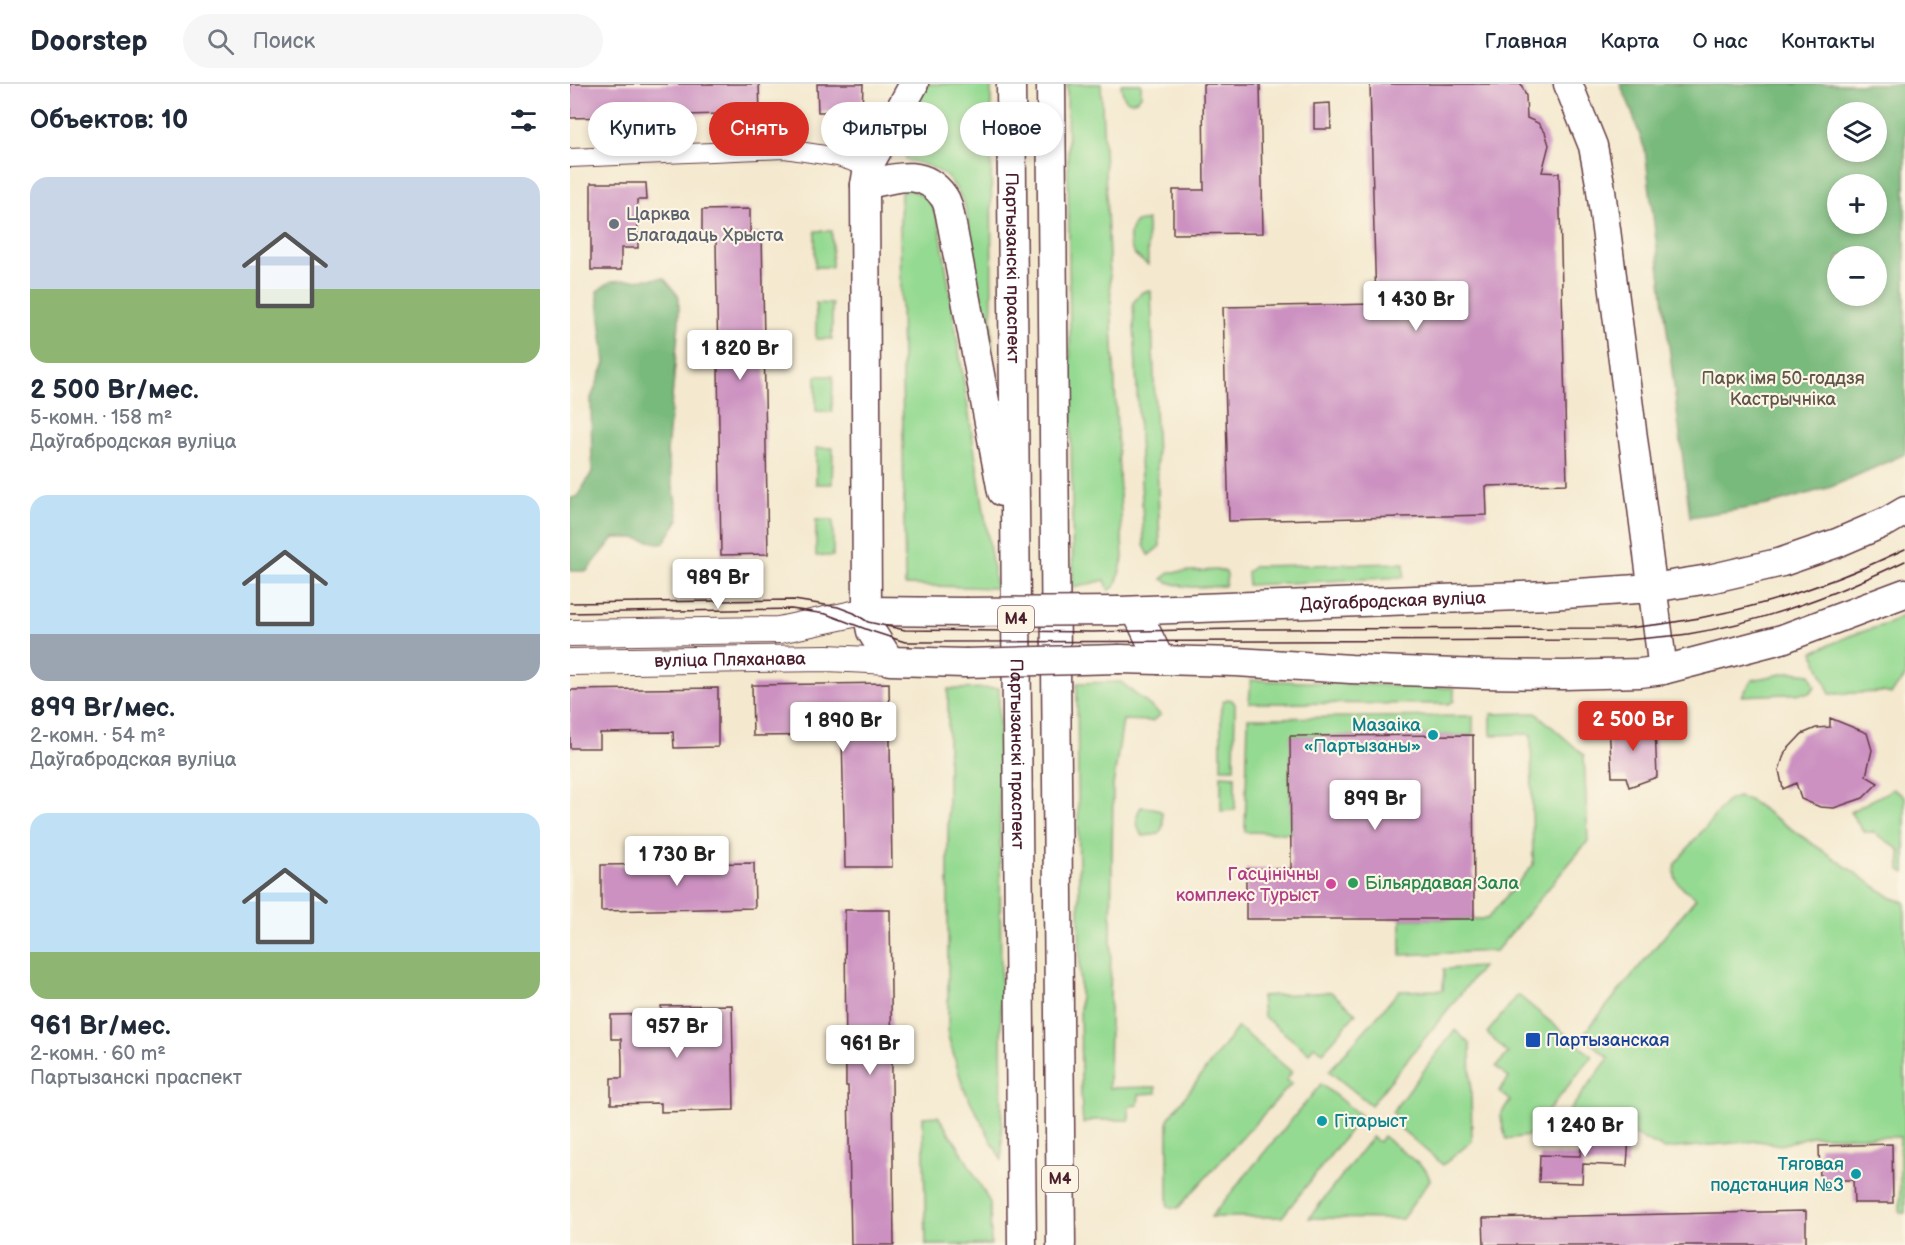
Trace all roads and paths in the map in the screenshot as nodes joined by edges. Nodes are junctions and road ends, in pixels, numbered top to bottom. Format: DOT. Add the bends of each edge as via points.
graph roads {
  1 [pos="914,84"];
  2 [pos="1011,84"];
  3 [pos="1051,84"];
  4 [pos="1568,84"];
  5 [pos="570,158"];
  6 [pos="867,176"];
  7 [pos="1905,511"];
  8 [pos="1016,569"];
  9 [pos="1652,588"];
  10 [pos="1905,593"];
  11 [pos="867,611"];
  12 [pos="1128,611"];
  13 [pos="570,633"];
  14 [pos="1160,660"];
  15 [pos="890,661"];
  16 [pos="570,662"];
  17 [pos="1663,670"];
  18 [pos="1022,1245"];
  19 [pos="1061,1245"];
  1 -- 6 [label="main road"];
  2 -- 8 [label="main road, Партызанскі праспект / М4"];
  3 -- 19 [label="main road, М4"];
  4 -- 9 [label="main road" via="1593,146 1600,183"];
  5 -- 6 [label="street" via="785,149 838,157"];
  6 -- 8 [label="main road" via="929,181 945,198"];
  6 -- 11 [label="main road"];
  7 -- 9 [label="main road, Даўгабродская вуліца" via="1837,543 1782,562"];
  8 -- 18 [label="main road, Партызанскі праспект / М4"];
  9 -- 12 [label="main road, Даўгабродская вуліца"];
  9 -- 17 [label="main road"];
  10 -- 17 [label="main road" via="1782,639"];
  11 -- 12 [label="main road, Даўгабродская вуліца, bridge"];
  11 -- 13 [label="main road, вуліца Пляханава" via="779,630"];
  11 -- 15 [label="main road" via="871,631"];
  12 -- 14 [label="main road"];
  14 -- 15 [label="main road, bridge"];
  14 -- 17 [label="main road" via="1552,675"];
  15 -- 16 [label="main road, вуліца Пляханава" via="827,658"];
}
